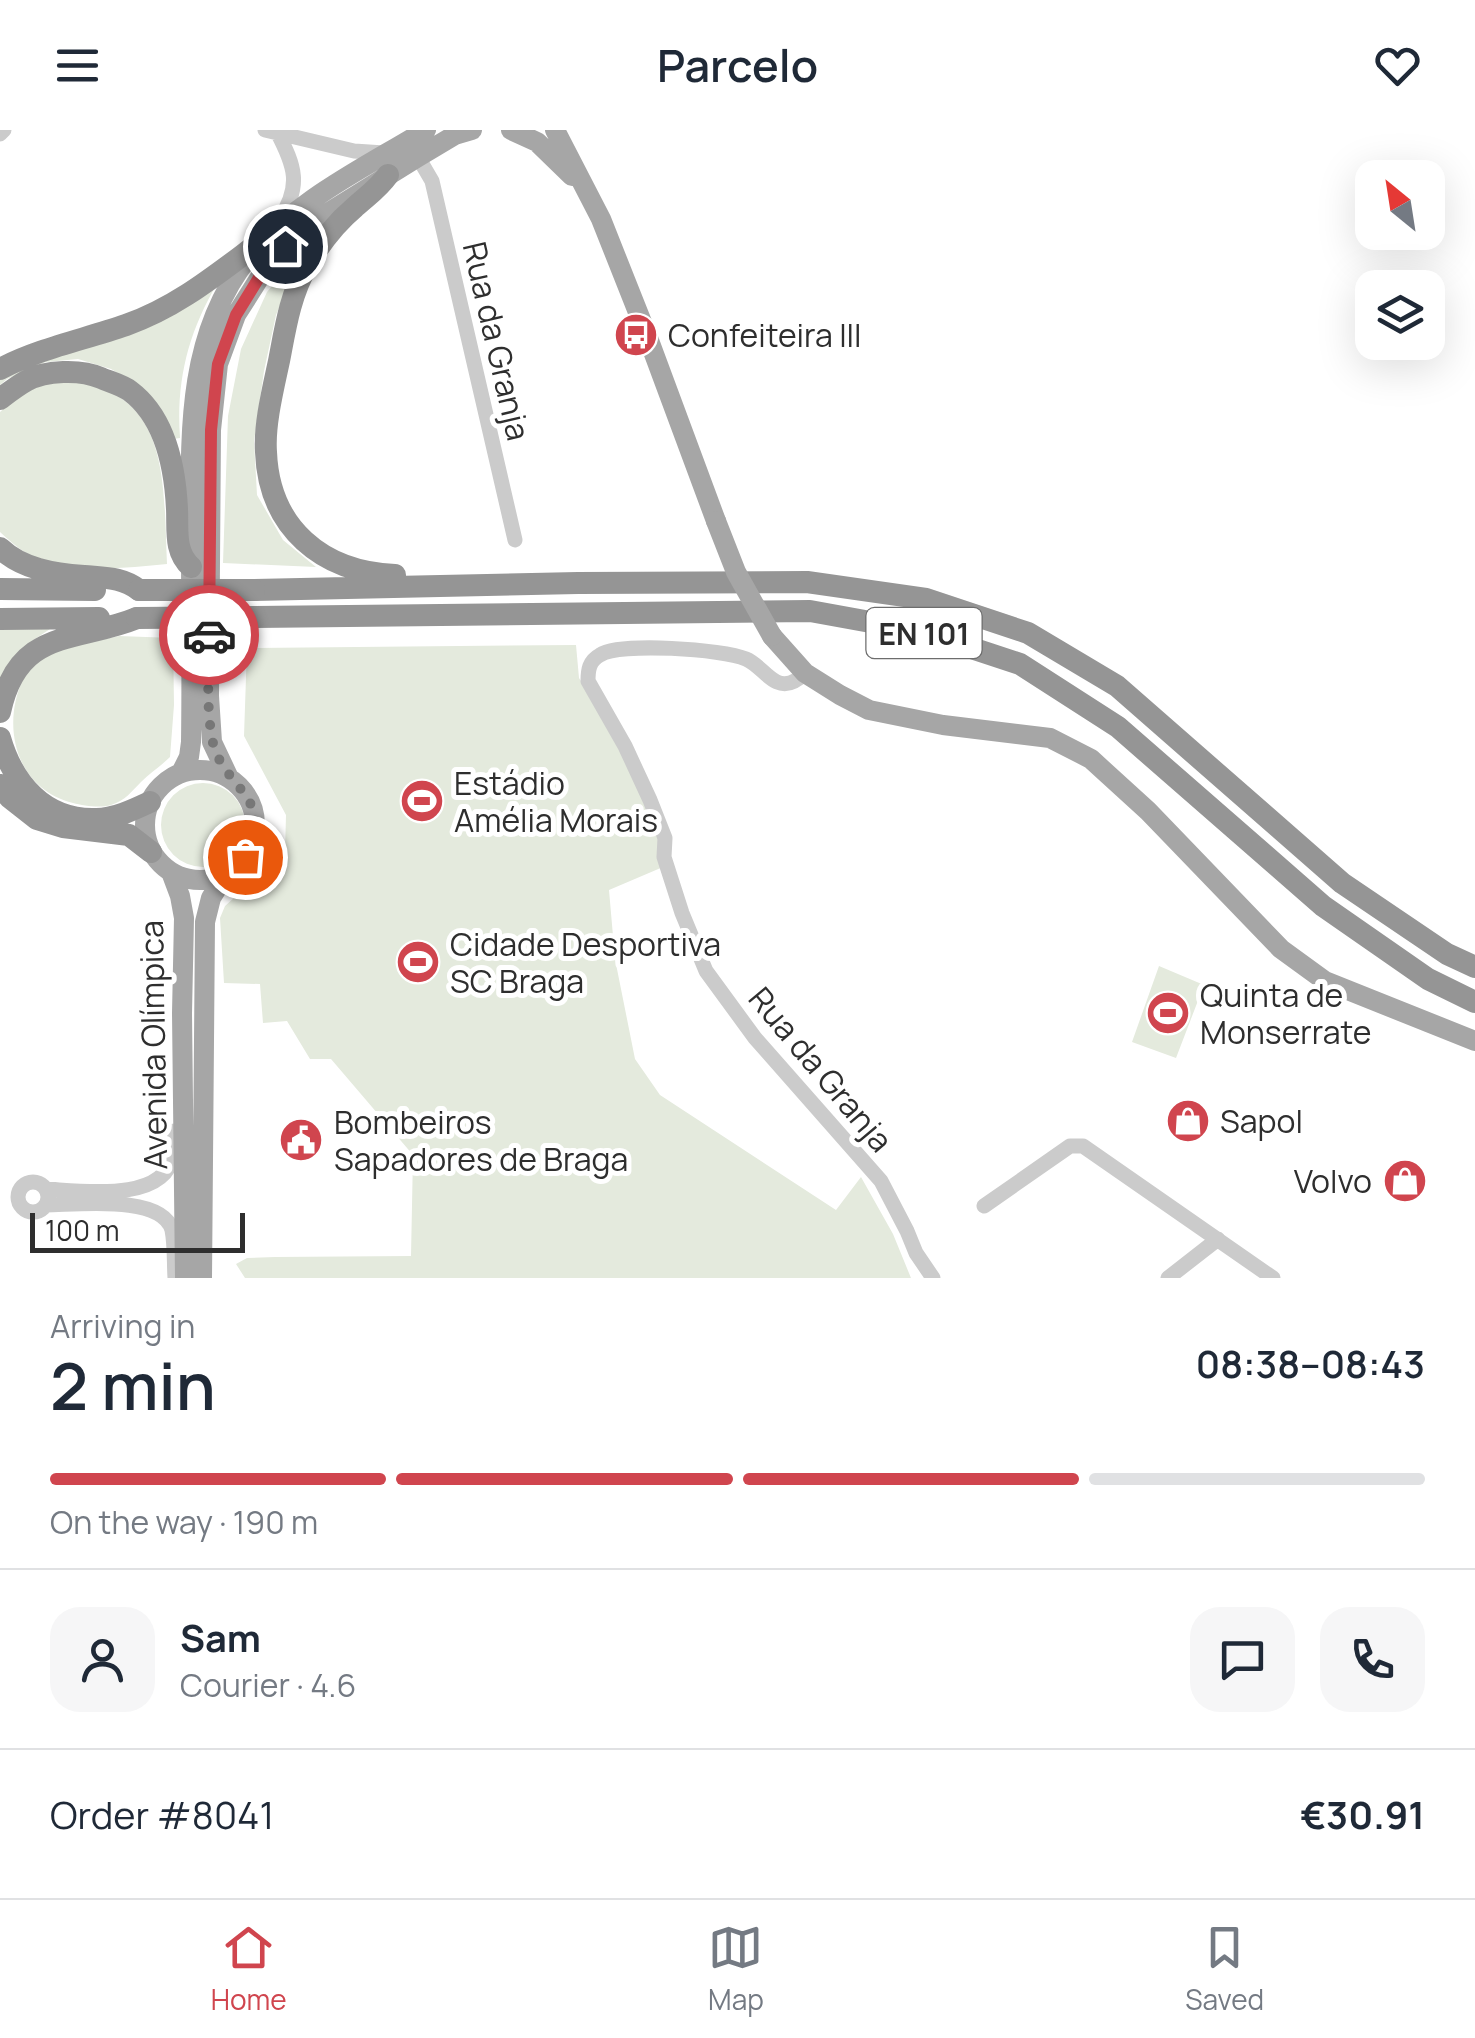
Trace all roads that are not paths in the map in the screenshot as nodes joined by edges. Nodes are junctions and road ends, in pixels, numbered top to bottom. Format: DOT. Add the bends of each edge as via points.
graph roads {
  1 [pos="426,130"];
  2 [pos="472,130"];
  3 [pos="511,130"];
  4 [pos="556,130"];
  5 [pos="273,131"];
  6 [pos="418,157"];
  7 [pos="386,164"];
  8 [pos="590,197"];
  9 [pos="271,234"];
  10 [pos="0,369"];
  11 [pos="0,399"];
  12 [pos="515,540"];
  13 [pos="0,548"];
  14 [pos="191,567"];
  15 [pos="578,583"];
  16 [pos="0,590"];
  17 [pos="139,590"];
  18 [pos="138,618"];
  19 [pos="0,619"];
  20 [pos="805,673"];
  21 [pos="0,712"];
  22 [pos="0,738"];
  23 [pos="180,774"];
  24 [pos="230,778"];
  25 [pos="0,785"];
  26 [pos="150,802"];
  27 [pos="151,852"];
  28 [pos="171,872"];
  29 [pos="226,874"];
  30 [pos="1475,968"];
  31 [pos="1475,1002"];
  32 [pos="182,1014"];
  33 [pos="1475,1041"];
  34 [pos="46,1197"];
  35 [pos="0,1199"];
  36 [pos="984,1206"];
  37 [pos="1218,1239"];
  38 [pos="174,1278"];
  39 [pos="185,1278"];
  40 [pos="202,1278"];
  41 [pos="933,1278"];
  42 [pos="1168,1278"];
  43 [pos="1273,1278"];
  1 -- 7 [label="main road"];
  2 -- 6 [label="main road"];
  3 -- 8 [label="main road, EN 101" via="536,142"];
  4 -- 8 [label="main road, EN 101"];
  5 -- 7 [label="street"];
  5 -- 9 [label="street" via="290,156 295,183"];
  6 -- 7 [label="main road"];
  6 -- 12 [label="street, Rua da Granja" via="432,181"];
  7 -- 9 [label="main road" via="306,202"];
  7 -- 15 [label="highway" via="379,188 334,228 305,268 289,311 266,449 269,484 281,512 326,559 374,574 552,576"];
  7 -- 24 [label="main road, Avenida Olímpica" via="268,263 236,315 218,364 211,430 209,696 212,742"];
  8 -- 20 [label="main road, EN 101, bridge" via="736,572 772,636"];
  9 -- 10 [label="highway" via="165,308"];
  9 -- 14 [label="main road" via="239,272 202,352 194,386"];
  11 -- 14 [label="highway" via="29,379 62,372 95,375 128,390 152,414 168,445 178,547"];
  13 -- 17 [label="highway" via="44,571 114,578"];
  14 -- 23 [label="main road" via="191,742"];
  15 -- 17 [label="highway, EN 101, bridge"];
  15 -- 30 [label="highway, EN 101" via="807,582 926,599 1028,633 1117,686 1342,883"];
  16 -- 17 [label="highway, EN 101"];
  18 -- 19 [label="highway, EN 101"];
  18 -- 21 [label="highway" via="52,641 32,654 14,672"];
  18 -- 31 [label="highway, EN 101, bridge" via="810,611 920,632 1020,664 1118,727 1323,906 1428,979"];
  20 -- 33 [label="main road, EN 101" via="869,710 1050,738 1091,760 1281,949 1325,980"];
  20 -- 41 [label="street, Rua da Granja" via="797,681 776,682 749,660 718,651 622,649 592,661 588,682 650,800 706,971 755,1038 881,1181"];
  22 -- 26 [label="highway" via="14,774 55,811 96,819"];
  23 -- 24 [label="main road" via="206,770"];
  23 -- 26 [label="main road"];
  24 -- 29 [label="main road, Avenida Olímpica" via="248,796 256,820 252,846"];
  25 -- 27 [label="highway" via="37,819 130,835"];
  26 -- 27 [label="main road" via="144,822"];
  27 -- 28 [label="main road, Avenida Olímpica"];
  28 -- 29 [label="main road, Avenida Olímpica" via="203,880"];
  28 -- 32 [label="main road, Avenida Olímpica" via="184,918"];
  29 -- 40 [label="main road, Avenida Olímpica" via="205,922"];
  32 -- 34 [label="street" via="174,1032 174,1157 166,1172 147,1187"];
  32 -- 39 [label="main road, Avenida Olímpica"];
  34 -- 35 [label="street" via="41,1184 29,1183 19,1200"];
  34 -- 38 [label="street" via="157,1212 172,1229"];
  36 -- 37 [label="street" via="1070,1146 1084,1146"];
  37 -- 42 [label="street"];
  37 -- 43 [label="street"];
}
